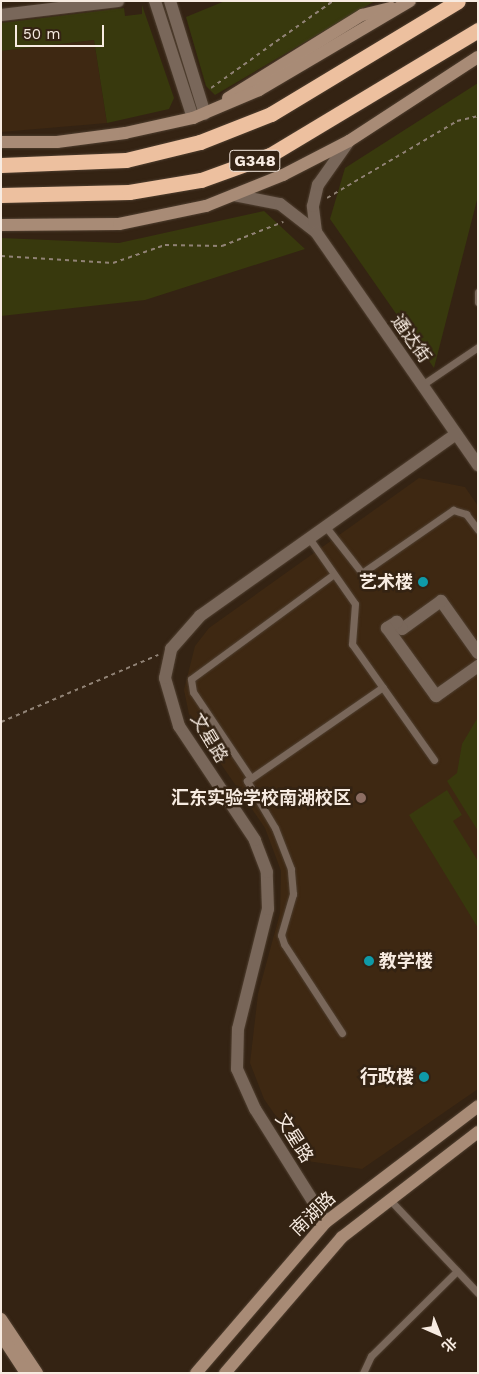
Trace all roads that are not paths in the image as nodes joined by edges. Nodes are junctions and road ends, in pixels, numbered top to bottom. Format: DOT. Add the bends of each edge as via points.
graph roads {
  1 [pos="118,1"];
  2 [pos="155,1"];
  3 [pos="170,1"];
  4 [pos="458,1"];
  5 [pos="407,3"];
  6 [pos="1,15"];
  7 [pos="478,30"];
  8 [pos="478,56"];
  9 [pos="199,116"];
  10 [pos="1,142"];
  11 [pos="348,142"];
  12 [pos="1,165"];
  13 [pos="1,195"];
  14 [pos="234,195"];
  15 [pos="1,225"];
  16 [pos="316,232"];
  17 [pos="478,292"];
  18 [pos="478,302"];
  19 [pos="477,350"];
  20 [pos="422,385"];
  21 [pos="456,434"];
  22 [pos="478,465"];
  23 [pos="326,527"];
  24 [pos="478,530"];
  25 [pos="309,538"];
  26 [pos="334,574"];
  27 [pos="478,653"];
  28 [pos="478,666"];
  29 [pos="383,687"];
  30 [pos="434,760"];
  31 [pos="250,777"];
  32 [pos="342,1034"];
  33 [pos="478,1106"];
  34 [pos="478,1132"];
  35 [pos="389,1199"];
  36 [pos="326,1222"];
  37 [pos="457,1271"];
  38 [pos="478,1293"];
  39 [pos="1,1319"];
  40 [pos="1,1335"];
  41 [pos="26,1373"];
  42 [pos="37,1373"];
  43 [pos="196,1373"];
  44 [pos="225,1373"];
  45 [pos="363,1373"];
  1 -- 6 [label="street"];
  2 -- 9 [label="street"];
  3 -- 9 [label="street" via="199,94"];
  4 -- 12 [label="highway, G348" via="279,109 200,142 126,160"];
  5 -- 9 [label="street" via="299,68"];
  7 -- 13 [label="highway, G348" via="270,156 209,177 129,192"];
  8 -- 11 [label="street"];
  9 -- 10 [label="street" via="125,134 57,142"];
  11 -- 14 [label="street"];
  11 -- 16 [label="street" via="328,166 313,206"];
  14 -- 15 [label="street" via="206,206 119,224"];
  14 -- 16 [label="street" via="262,197 296,215"];
  16 -- 20 [label="street, 通达街"];
  17 -- 18 [label="lane"];
  19 -- 20 [label="lane"];
  20 -- 21 [label="street, 通达街"];
  21 -- 22 [label="street, 通达街"];
  21 -- 23 [label="street, 文星路"];
  23 -- 24 [label="lane" via="362,573 453,510 466,514"];
  23 -- 25 [label="street, 文星路"];
  25 -- 26 [label="lane"];
  25 -- 36 [label="street, 文星路" via="200,616 171,649 165,678 170,706 192,749 255,840 267,872 268,909 238,1030 237,1069 255,1109"];
  26 -- 29 [label="lane" via="357,609 350,634 352,644"];
  26 -- 31 [label="lane" via="191,679 193,692"];
  27 -- 28 [label="street" via="441,601 402,629 397,622 388,628 436,696"];
  29 -- 30 [label="lane"];
  29 -- 31 [label="lane"];
  31 -- 32 [label="lane" via="249,790 275,828 291,869 293,894 281,935 284,944"];
  33 -- 36 [label="street, 南湖路"];
  34 -- 35 [label="street, 南湖路"];
  35 -- 37 [label="lane"];
  35 -- 44 [label="street, 南湖路" via="305,1276"];
  36 -- 43 [label="street, 南湖路"];
  37 -- 38 [label="lane"];
  37 -- 45 [label="lane" via="371,1356"];
  39 -- 42 [label="street"];
  40 -- 41 [label="street"];
}
